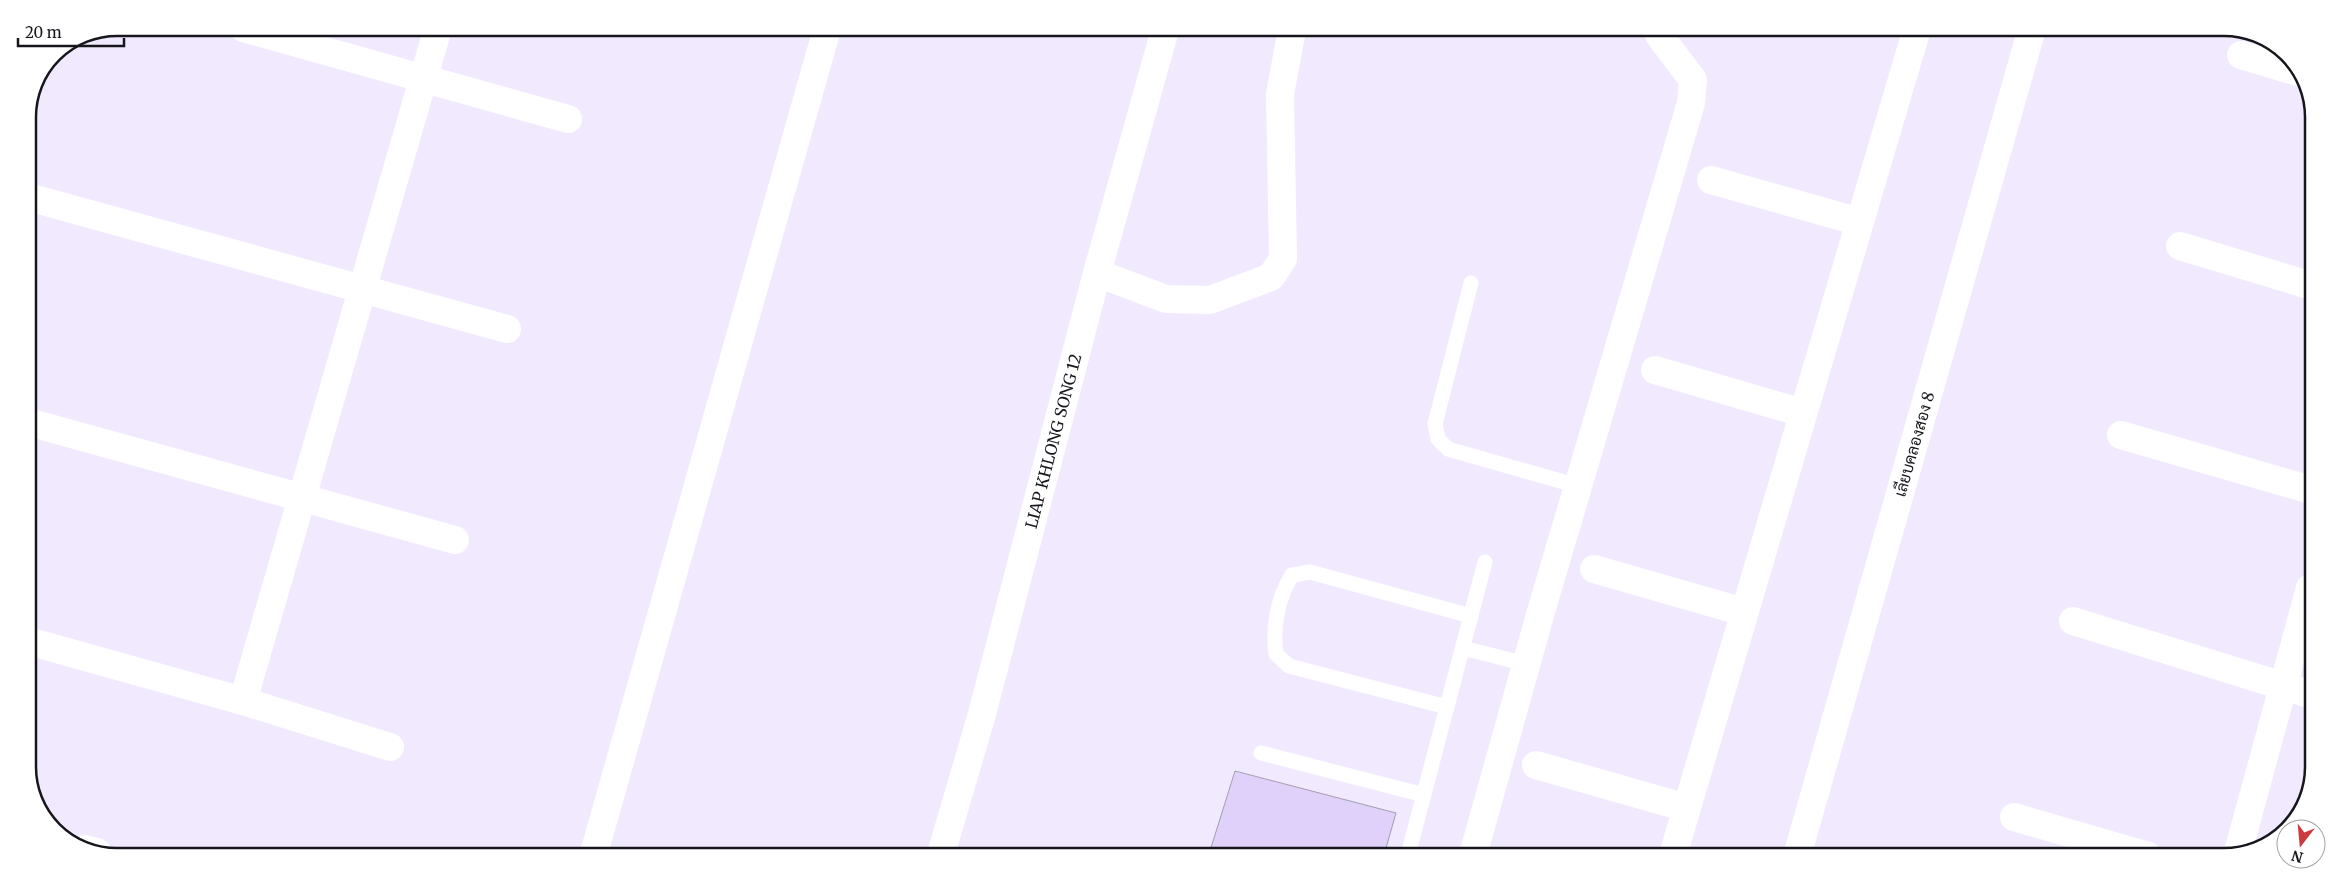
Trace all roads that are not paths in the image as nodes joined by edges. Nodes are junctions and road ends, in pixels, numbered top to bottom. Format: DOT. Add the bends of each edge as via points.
graph roads {
  1 [pos="271,36"];
  2 [pos="436,36"];
  3 [pos="825,36"];
  4 [pos="1163,36"];
  5 [pos="1291,36"];
  6 [pos="1660,36"];
  7 [pos="1915,36"];
  8 [pos="2030,36"];
  9 [pos="2240,55"];
  10 [pos="2289,69"];
  11 [pos="423,79"];
  12 [pos="568,119"];
  13 [pos="1711,180"];
  14 [pos="36,199"];
  15 [pos="1860,222"];
  16 [pos="2180,246"];
  17 [pos="1097,273"];
  18 [pos="1471,283"];
  19 [pos="2305,284"];
  20 [pos="362,290"];
  21 [pos="507,329"];
  22 [pos="1655,370"];
  23 [pos="1803,412"];
  24 [pos="36,424"];
  25 [pos="2122,435"];
  26 [pos="1578,486"];
  27 [pos="2305,488"];
  28 [pos="303,496"];
  29 [pos="455,540"];
  30 [pos="1485,562"];
  31 [pos="1594,569"];
  32 [pos="2305,606"];
  33 [pos="1744,612"];
  34 [pos="1471,616"];
  35 [pos="2073,621"];
  36 [pos="36,643"];
  37 [pos="1463,648"];
  38 [pos="1526,664"];
  39 [pos="2283,686"];
  40 [pos="2305,693"];
  41 [pos="243,701"];
  42 [pos="1447,706"];
  43 [pos="390,746"];
  44 [pos="1261,753"];
  45 [pos="1536,765"];
  46 [pos="1424,795"];
  47 [pos="1687,808"];
  48 [pos="2014,817"];
  49 [pos="2240,846"];
  50 [pos="595,848"];
  51 [pos="943,848"];
  52 [pos="1410,848"];
  53 [pos="1475,848"];
  54 [pos="1675,848"];
  55 [pos="1799,848"];
  56 [pos="2121,848"];
  1 -- 11 [label="street"];
  2 -- 11 [label="street"];
  3 -- 50 [label="street"];
  4 -- 17 [label="street, LIAP KHLONG SONG 12"];
  5 -- 17 [label="street" via="1280,94 1283,259 1271,278 1210,300 1175,300"];
  6 -- 26 [label="street" via="1693,80 1691,103"];
  7 -- 15 [label="street"];
  8 -- 55 [label="street, เลียบคลองสอง 8"];
  9 -- 10 [label="street"];
  11 -- 12 [label="street"];
  11 -- 20 [label="street"];
  13 -- 15 [label="street"];
  14 -- 20 [label="street"];
  15 -- 23 [label="street"];
  16 -- 19 [label="street"];
  17 -- 51 [label="street, LIAP KHLONG SONG 12" via="982,714"];
  18 -- 26 [label="lane" via="1434,424 1438,439 1448,449"];
  20 -- 21 [label="street"];
  20 -- 28 [label="street"];
  22 -- 23 [label="street"];
  23 -- 33 [label="street"];
  24 -- 28 [label="street"];
  25 -- 27 [label="street"];
  26 -- 38 [label="street"];
  28 -- 29 [label="street"];
  28 -- 41 [label="street"];
  30 -- 34 [label="lane"];
  31 -- 33 [label="street"];
  32 -- 39 [label="street"];
  33 -- 47 [label="street"];
  34 -- 37 [label="lane"];
  34 -- 42 [label="lane" via="1310,572 1292,575 1285,587 1274,636 1276,654 1289,666"];
  35 -- 39 [label="street"];
  36 -- 41 [label="street"];
  37 -- 38 [label="lane"];
  37 -- 42 [label="lane"];
  38 -- 53 [label="street"];
  39 -- 40 [label="street"];
  39 -- 49 [label="street"];
  41 -- 43 [label="street"];
  42 -- 46 [label="lane"];
  44 -- 46 [label="lane"];
  45 -- 47 [label="street"];
  46 -- 52 [label="lane"];
  47 -- 54 [label="street"];
  48 -- 56 [label="street"];
}
